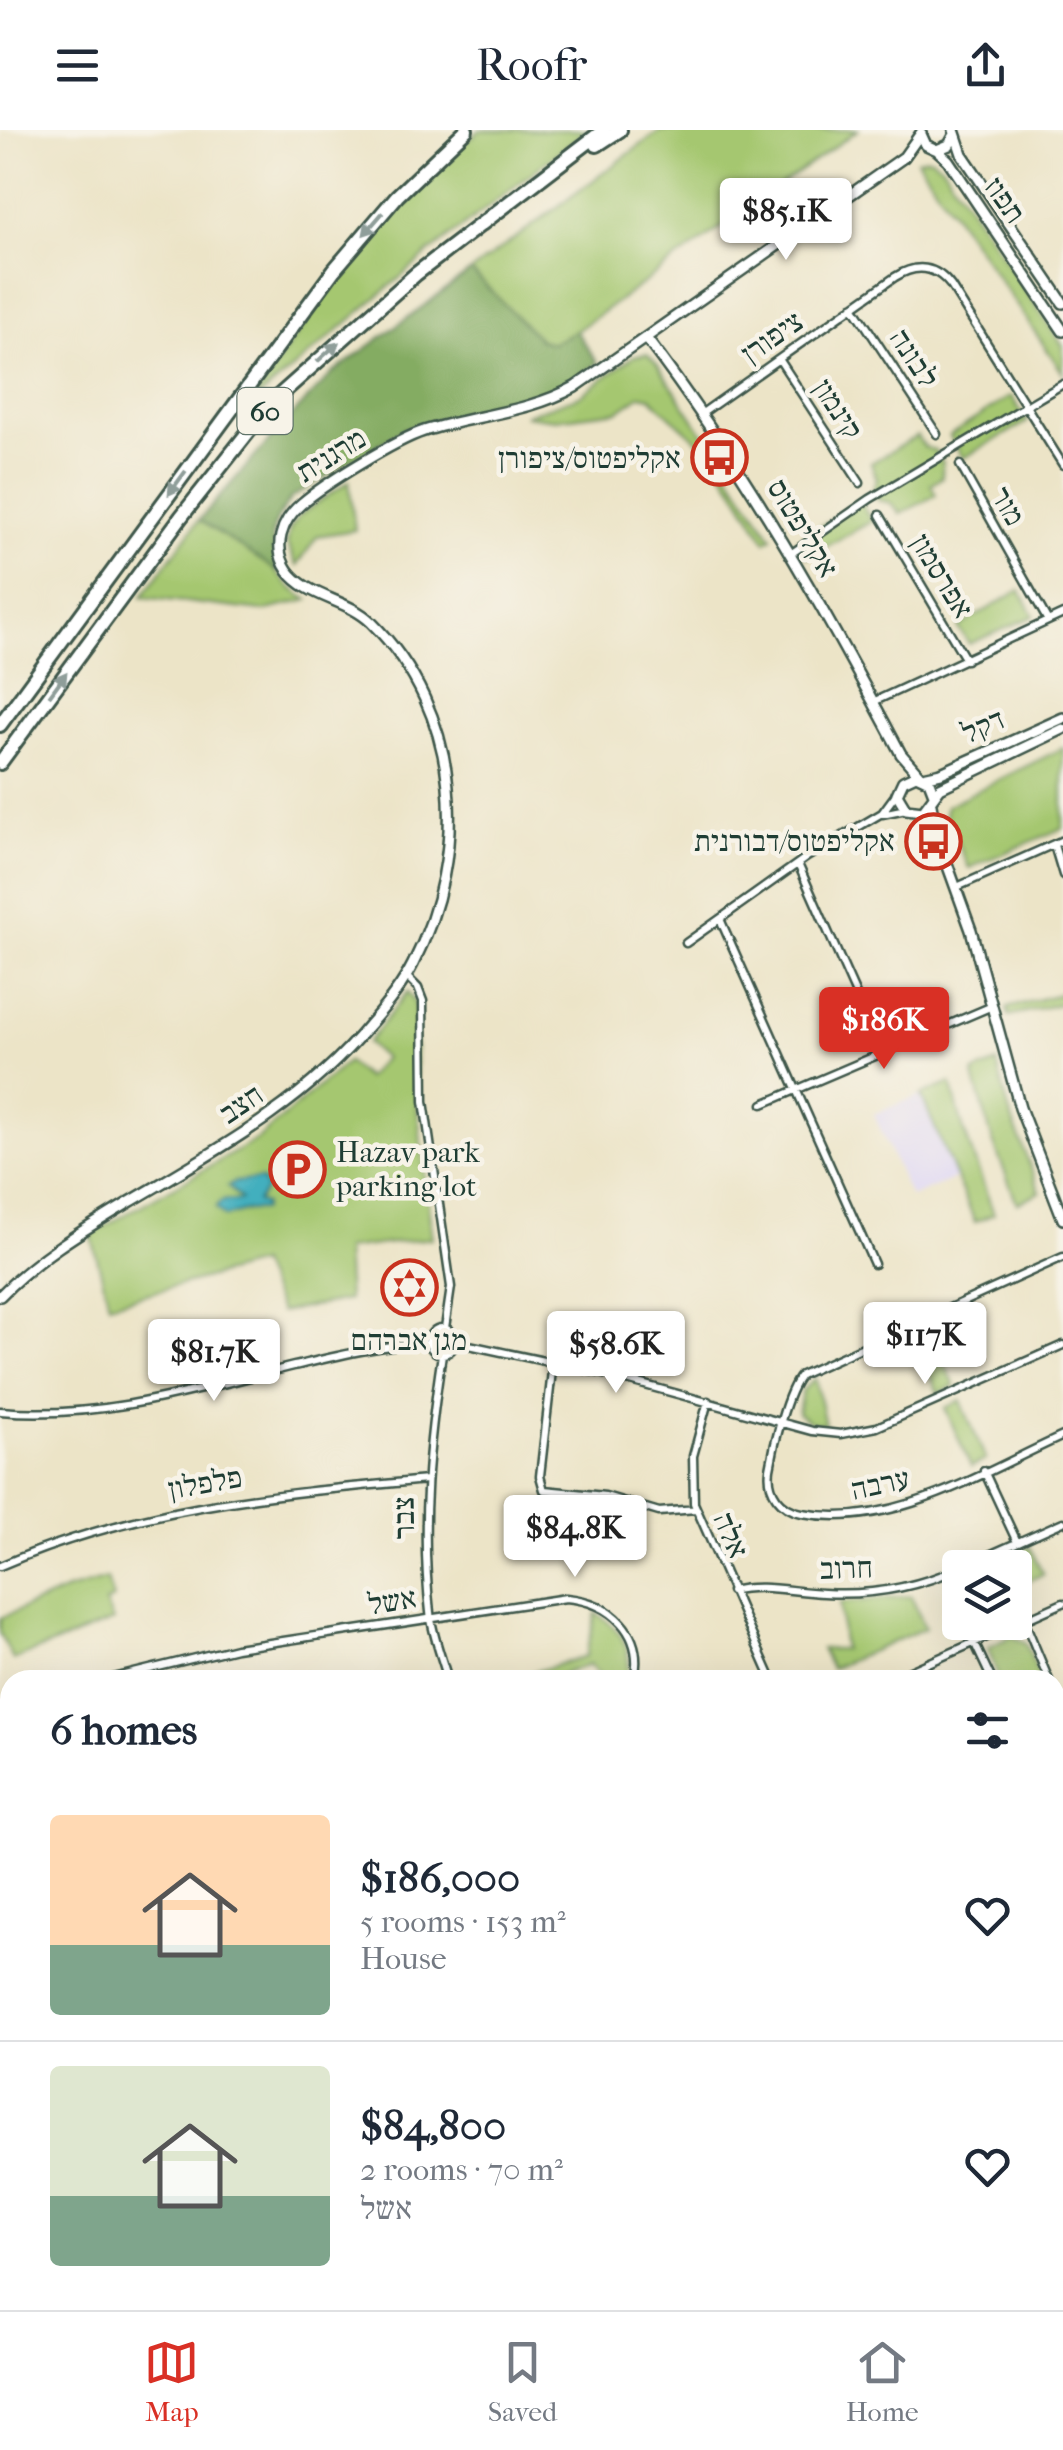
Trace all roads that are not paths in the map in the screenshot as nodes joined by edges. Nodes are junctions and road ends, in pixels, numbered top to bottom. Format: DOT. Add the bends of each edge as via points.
graph roads {
  1 [pos="456,130"];
  2 [pos="466,130"];
  3 [pos="604,130"];
  4 [pos="620,130"];
  5 [pos="921,132"];
  6 [pos="954,132"];
  7 [pos="936,150"];
  8 [pos="904,157"];
  9 [pos="398,196"];
  10 [pos="487,219"];
  11 [pos="1063,303"];
  12 [pos="853,306"];
  13 [pos="1063,331"];
  14 [pos="646,338"];
  15 [pos="779,359"];
  16 [pos="1063,384"];
  17 [pos="1027,407"];
  18 [pos="702,414"];
  19 [pos="937,434"];
  20 [pos="1063,464"];
  21 [pos="960,466"];
  22 [pos="860,483"];
  23 [pos="880,515"];
  24 [pos="792,553"];
  25 [pos="1063,614"];
  26 [pos="1048,621"];
  27 [pos="966,660"];
  28 [pos="874,702"];
  29 [pos="1063,718"];
  30 [pos="0,725"];
  31 [pos="1063,729"];
  32 [pos="900,754"];
  33 [pos="0,763"];
  34 [pos="921,776"];
  35 [pos="900,785"];
  36 [pos="933,799"];
  37 [pos="911,811"];
  38 [pos="876,816"];
  39 [pos="937,836"];
  40 [pos="1063,840"];
  41 [pos="1054,845"];
  42 [pos="798,864"];
  43 [pos="1063,875"];
  44 [pos="957,887"];
  45 [pos="441,890"];
  46 [pos="720,919"];
  47 [pos="686,943"];
  48 [pos="406,976"];
  49 [pos="990,1006"];
  50 [pos="882,1053"];
  51 [pos="796,1089"];
  52 [pos="763,1104"];
  53 [pos="1063,1190"];
  54 [pos="1051,1192"];
  55 [pos="1063,1219"];
  56 [pos="1063,1256"];
  57 [pos="874,1264"];
  58 [pos="0,1296"];
  59 [pos="445,1328"];
  60 [pos="455,1342"];
  61 [pos="429,1344"];
  62 [pos="1063,1345"];
  63 [pos="442,1354"];
  64 [pos="553,1362"];
  65 [pos="708,1401"];
  66 [pos="0,1411"];
  67 [pos="783,1423"];
  68 [pos="1063,1436"];
  69 [pos="984,1471"];
  70 [pos="426,1480"];
  71 [pos="696,1509"];
  72 [pos="1063,1522"];
  73 [pos="1017,1542"];
  74 [pos="999,1550"];
  75 [pos="0,1566"];
  76 [pos="942,1575"];
  77 [pos="731,1591"];
  78 [pos="1063,1603"];
  79 [pos="1032,1617"];
  80 [pos="431,1618"];
  81 [pos="1032,1639"];
  82 [pos="979,1640"];
  83 [pos="974,1642"];
  84 [pos="144,1670"];
  85 [pos="445,1670"];
  86 [pos="635,1670"];
  87 [pos="767,1670"];
  88 [pos="922,1670"];
  89 [pos="987,1670"];
  90 [pos="1045,1670"];
  1 -- 9 [label="highway"];
  2 -- 9 [label="highway, 60"];
  3 -- 10 [label="highway, 60"];
  4 -- 10 [label="highway"];
  5 -- 7 [label="street, תפוז"];
  5 -- 8 [label="street"];
  6 -- 7 [label="street" via="949,145"];
  6 -- 11 [label="street, תפוז" via="964,157"];
  7 -- 8 [label="street"];
  7 -- 13 [label="street, תפוז"];
  8 -- 14 [label="street"];
  9 -- 30 [label="highway, 60, one-way" via="324,285"];
  33 -- 10 [label="highway, 60, one-way" via="272,402"];
  12 -- 15 [label="street, ציפורן"];
  12 -- 17 [label="street, ציפורן" via="910,269 940,274"];
  12 -- 19 [label="street, לבונה"];
  14 -- 18 [label="street, אקליפטוס"];
  14 -- 45 [label="street, מרגנית" via="554,398 404,439 304,501 283,528 280,551 290,574 370,621 429,708 450,790"];
  15 -- 18 [label="street, ציפורן"];
  15 -- 22 [label="street, קינמון"];
  16 -- 17 [label="street"];
  17 -- 20 [label="street, ציפורן"];
  17 -- 24 [label="street"];
  18 -- 24 [label="street, אקליפטוס"];
  21 -- 26 [label="street, מור"];
  23 -- 27 [label="street, אפרסמון"];
  24 -- 28 [label="street, אקליפטוס"];
  25 -- 26 [label="street"];
  26 -- 27 [label="street"];
  27 -- 28 [label="street"];
  28 -- 32 [label="street, אקליפטוס"];
  29 -- 34 [label="street, דקל"];
  31 -- 36 [label="street, דקל" via="947,784"];
  32 -- 34 [label="street, אקליפטוס"];
  32 -- 35 [label="street, אקליפטוס"];
  34 -- 35 [label="street"];
  34 -- 36 [label="street" via="931,784"];
  35 -- 37 [label="street" via="899,801"];
  35 -- 38 [label="street"];
  36 -- 37 [label="street"];
  36 -- 39 [label="street"];
  37 -- 38 [label="street"];
  37 -- 39 [label="street"];
  38 -- 42 [label="street"];
  39 -- 44 [label="street"];
  40 -- 41 [label="street"];
  41 -- 43 [label="street"];
  41 -- 44 [label="street"];
  42 -- 46 [label="street"];
  42 -- 50 [label="street"];
  44 -- 49 [label="street"];
  45 -- 48 [label="street, חצב"];
  46 -- 47 [label="street"];
  46 -- 51 [label="street"];
  48 -- 58 [label="street, חצב" via="345,1052 291,1101 53,1250"];
  48 -- 59 [label="street" via="423,1007 424,1101 451,1286"];
  49 -- 50 [label="street"];
  49 -- 54 [label="street"];
  50 -- 51 [label="street"];
  51 -- 52 [label="street"];
  51 -- 57 [label="street"];
  53 -- 54 [label="street"];
  54 -- 55 [label="street"];
  56 -- 67 [label="street" via="808,1370 794,1384"];
  59 -- 60 [label="street"];
  59 -- 61 [label="street" via="433,1332"];
  60 -- 63 [label="street"];
  60 -- 64 [label="street"];
  61 -- 63 [label="street"];
  61 -- 66 [label="street" via="350,1353 109,1408"];
  62 -- 67 [label="street" via="866,1431 828,1434"];
  63 -- 70 [label="street, צבר"];
  64 -- 65 [label="street"];
  64 -- 71 [label="street" via="544,1490 609,1497 664,1513"];
  65 -- 67 [label="street"];
  65 -- 71 [label="street, אלה" via="691,1468"];
  67 -- 69 [label="street, ערבה" via="770,1483 781,1503 804,1514 881,1512"];
  68 -- 69 [label="street, ערבה"];
  69 -- 73 [label="street"];
  70 -- 75 [label="street, פלפלון" via="174,1510"];
  70 -- 80 [label="street, צבר"];
  71 -- 77 [label="street, אלה"];
  72 -- 73 [label="street, חרוב"];
  73 -- 74 [label="street, חרוב"];
  76 -- 77 [label="street, חרוב" via="875,1592 760,1586"];
  77 -- 87 [label="street, אלה"];
  78 -- 79 [label="street"];
  80 -- 84 [label="street, אשל"];
  80 -- 85 [label="street, צבר"];
  80 -- 86 [label="street, אשל" via="546,1599 586,1601 618,1618 631,1634"];
  81 -- 90 [label="street"];
  82 -- 83 [label="street"];
  83 -- 88 [label="street"];
  83 -- 89 [label="street"];
}
